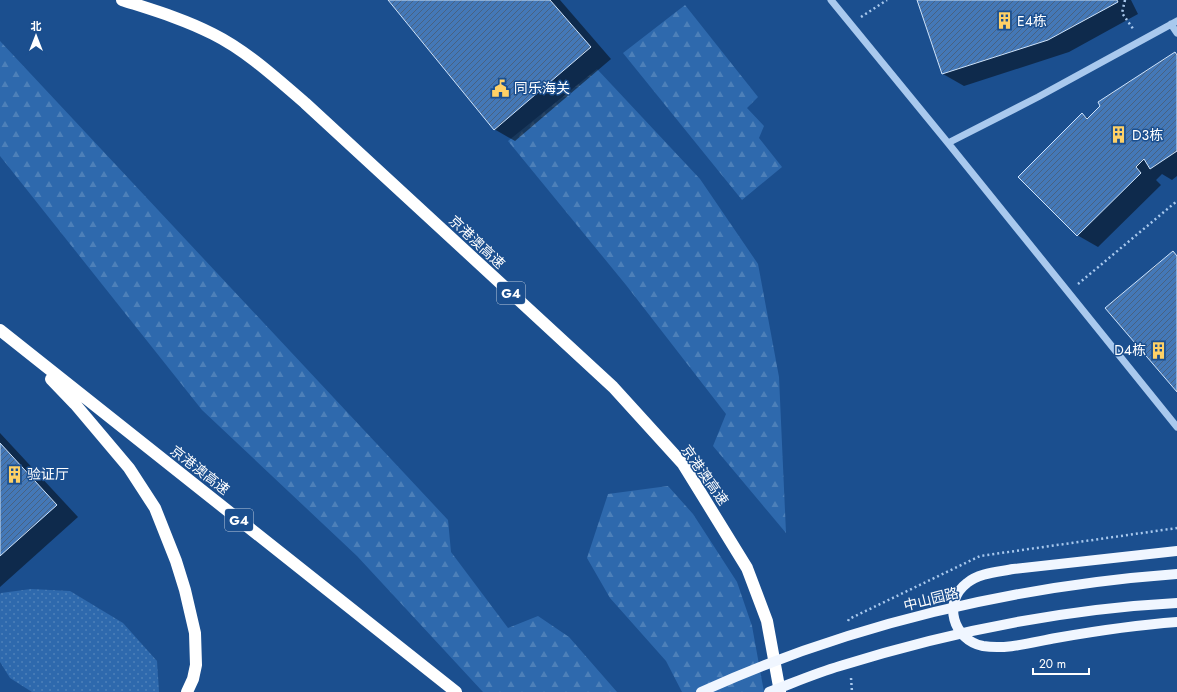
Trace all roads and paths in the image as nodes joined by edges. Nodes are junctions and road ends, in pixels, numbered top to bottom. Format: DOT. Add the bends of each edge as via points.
graph roads {
  1 [pos="122,0"];
  2 [pos="831,0"];
  3 [pos="887,0"];
  4 [pos="1125,0"];
  5 [pos="850,23"];
  6 [pos="1174,23"];
  7 [pos="1177,32"];
  8 [pos="1141,40"];
  9 [pos="948,143"];
  10 [pos="1177,201"];
  11 [pos="1068,292"];
  12 [pos="0,330"];
  13 [pos="22,348"];
  14 [pos="1177,427"];
  15 [pos="1177,551"];
  16 [pos="1177,574"];
  17 [pos="1177,602"];
  18 [pos="1177,622"];
  19 [pos="187,692"];
  20 [pos="456,692"];
  21 [pos="701,692"];
  22 [pos="769,692"];
  23 [pos="780,692"];
  1 -- 23 [label="highway, 京港澳高速 / G4" via="174,16 214,34 259,63 613,387 683,464 747,568 767,621"];
  2 -- 5 [label="lane"];
  3 -- 5 [label="path"];
  4 -- 8 [label="path" via="1122,13"];
  5 -- 9 [label="lane"];
  6 -- 7 [label="lane"];
  6 -- 8 [label="lane"];
  8 -- 9 [label="lane"];
  9 -- 11 [label="lane"];
  10 -- 11 [label="path"];
  11 -- 14 [label="lane"];
  12 -- 13 [label="highway, 京港澳高速 / G4"];
  13 -- 19 [label="highway" via="75,404 129,468 155,508 176,561 195,633 196,665"];
  13 -- 20 [label="highway, 京港澳高速 / G4"];
  15 -- 18 [label="main road" via="990,573 968,582 959,592 953,606 958,630 972,642 983,646 1015,645 1113,629"];
  16 -- 21 [label="main road, 中山园路, bridge" via="1076,584 930,613 797,653"];
  17 -- 22 [label="main road, bridge" via="1095,610 972,631 839,666"];
}
